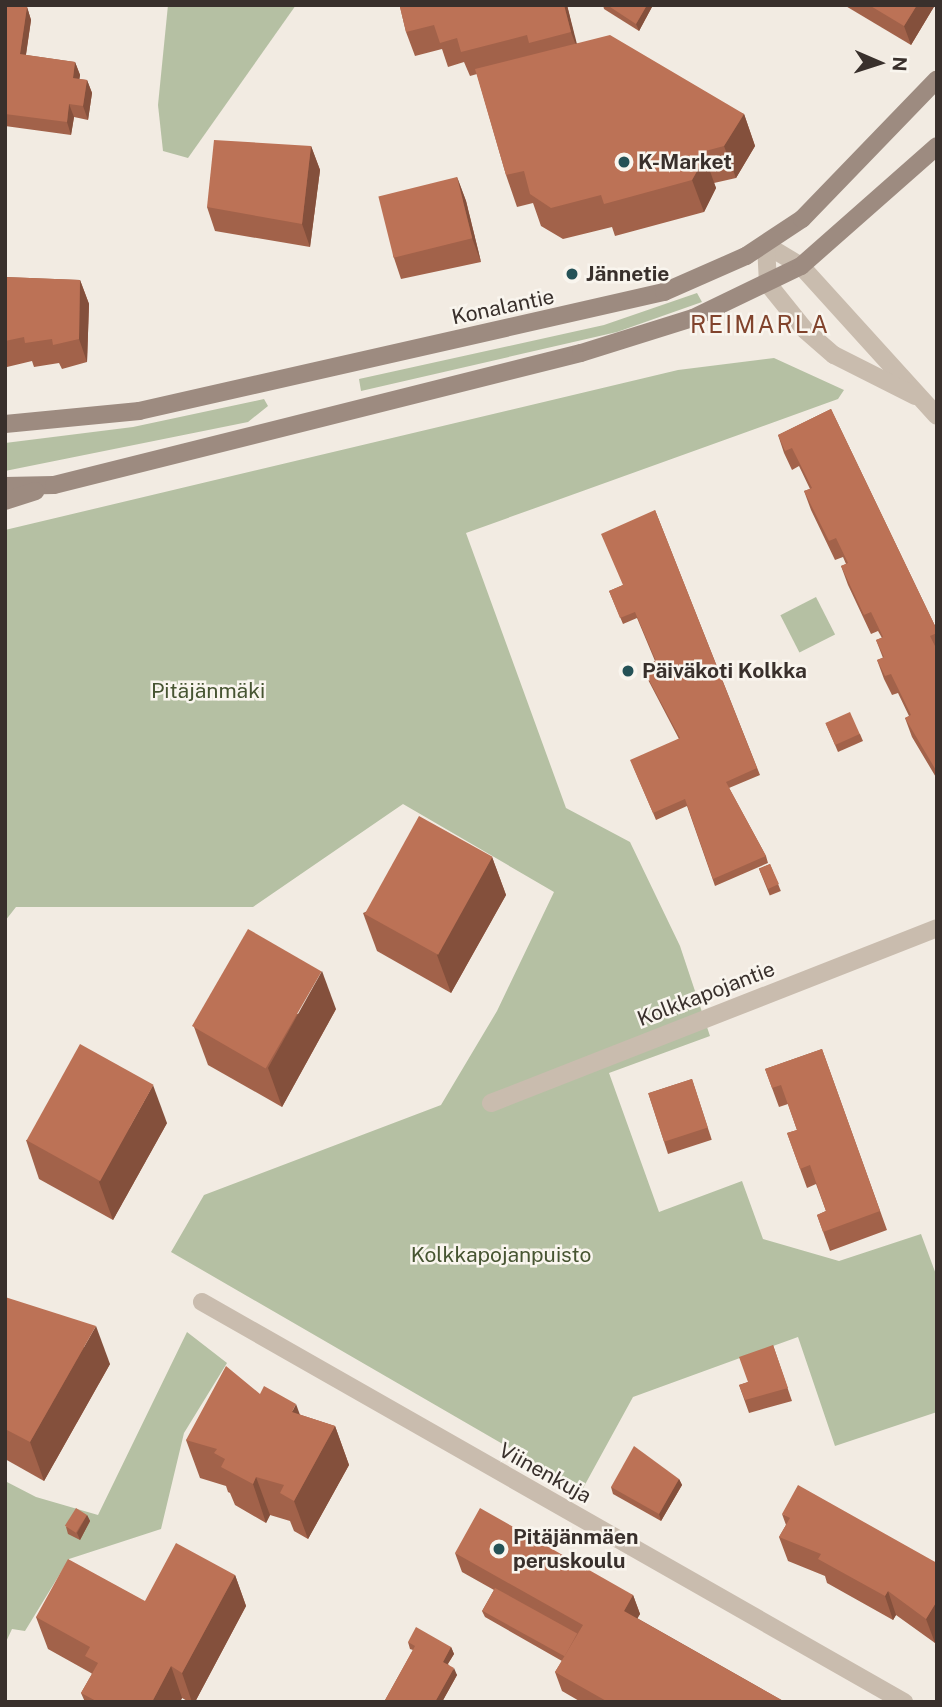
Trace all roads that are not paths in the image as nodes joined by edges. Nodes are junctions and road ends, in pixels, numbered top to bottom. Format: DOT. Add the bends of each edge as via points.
graph roads {
  1 [pos="937,79"];
  2 [pos="937,146"];
  3 [pos="766,245"];
  4 [pos="802,266"];
  5 [pos="768,284"];
  6 [pos="918,398"];
  7 [pos="937,416"];
  8 [pos="5,424"];
  9 [pos="54,485"];
  10 [pos="5,486"];
  11 [pos="5,501"];
  12 [pos="937,928"];
  13 [pos="491,1103"];
  14 [pos="202,1302"];
  15 [pos="904,1702"];
  1 -- 3 [label="main road, Konalantie" via="831,195"];
  2 -- 4 [label="main road"];
  3 -- 4 [label="street"];
  3 -- 5 [label="street"];
  3 -- 8 [label="main road, Konalantie" via="706,275 623,304 120,415"];
  4 -- 5 [label="main road"];
  4 -- 6 [label="street"];
  5 -- 6 [label="street" via="834,355"];
  5 -- 9 [label="main road" via="693,318 582,353"];
  6 -- 7 [label="street"];
  9 -- 10 [label="main road"];
  9 -- 11 [label="main road"];
  12 -- 13 [label="street, Kolkkapojantie"];
  14 -- 15 [label="street, Viinenkuja"];
}
